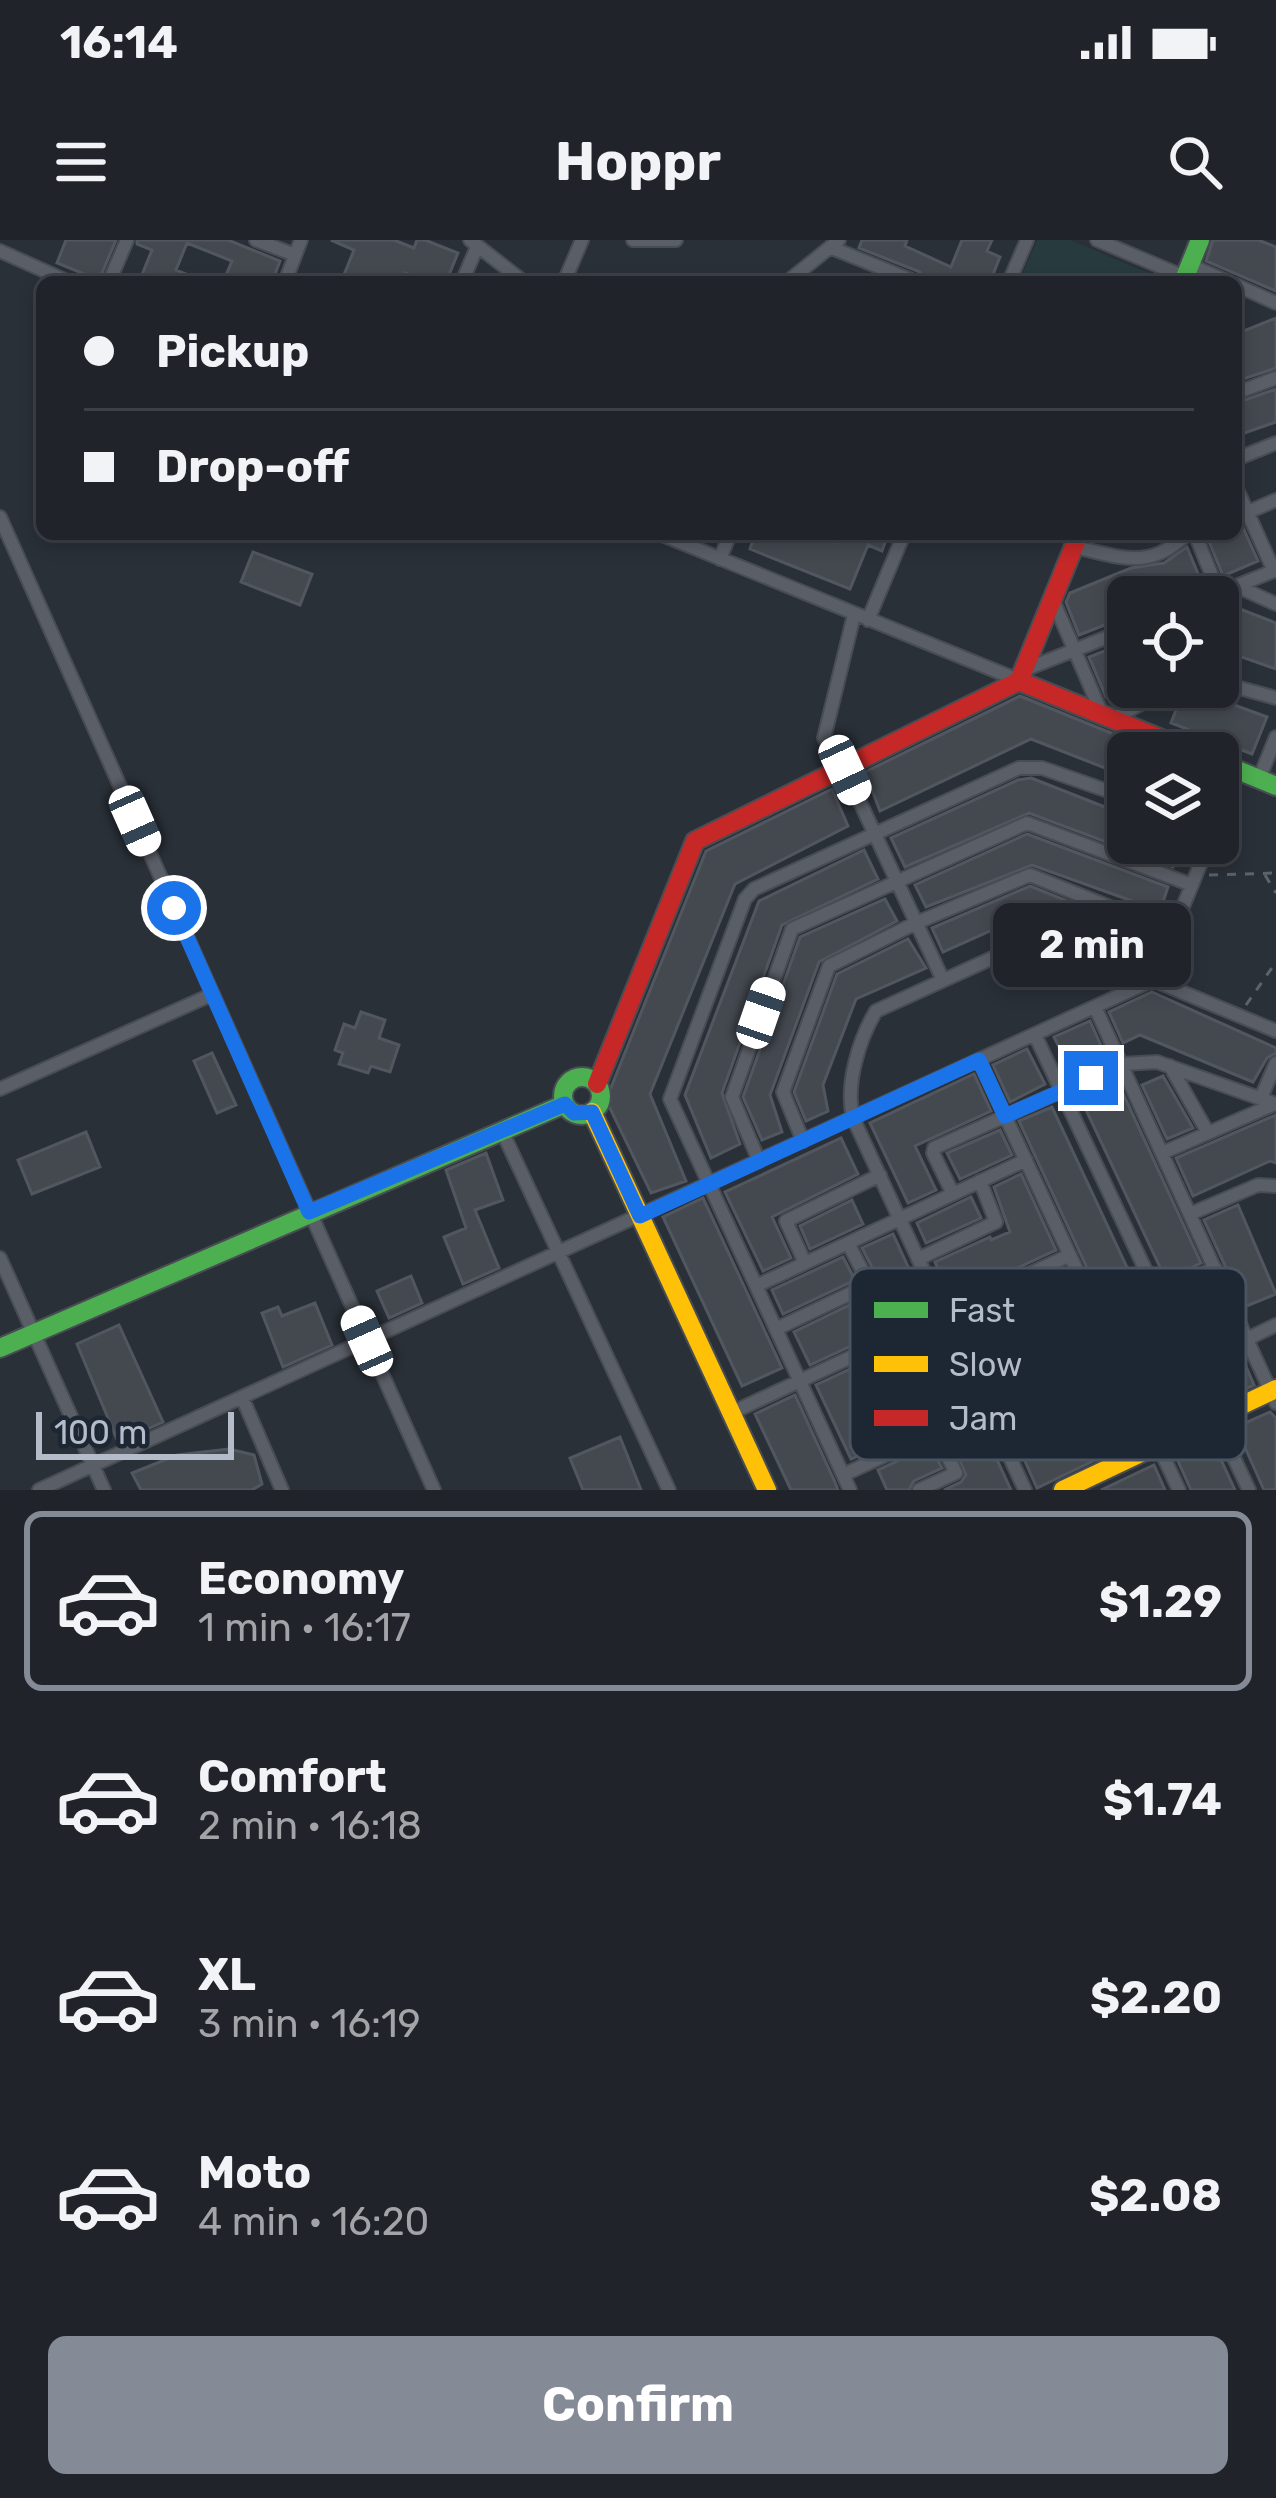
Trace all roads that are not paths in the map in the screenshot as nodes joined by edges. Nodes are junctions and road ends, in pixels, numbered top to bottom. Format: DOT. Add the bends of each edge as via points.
graph roads {
  1 [pos="127,240"];
  2 [pos="256,240"];
  3 [pos="301,240"];
  4 [pos="582,240"];
  5 [pos="633,240"];
  6 [pos="676,240"];
  7 [pos="1027,240"];
  8 [pos="1097,240"];
  9 [pos="1200,240"];
  10 [pos="474,244"];
  11 [pos="836,244"];
  12 [pos="0,251"];
  13 [pos="295,255"];
  14 [pos="1186,275"];
  15 [pos="56,276"];
  16 [pos="112,276"];
  17 [pos="287,276"];
  18 [pos="464,276"];
  19 [pos="516,276"];
  20 [pos="567,276"];
  21 [pos="795,276"];
  22 [pos="903,276"];
  23 [pos="1012,276"];
  24 [pos="1242,288"];
  25 [pos="1276,303"];
  26 [pos="1276,378"];
  27 [pos="1242,391"];
  28 [pos="1276,443"];
  29 [pos="1242,457"];
  30 [pos="1242,500"];
  31 [pos="1276,500"];
  32 [pos="1248,512"];
  33 [pos="0,517"];
  34 [pos="675,540"];
  35 [pos="728,540"];
  36 [pos="901,540"];
  37 [pos="1077,540"];
  38 [pos="1184,540"];
  39 [pos="1193,540"];
  40 [pos="721,559"];
  41 [pos="1275,571"];
  42 [pos="1207,576"];
  43 [pos="1239,584"];
  44 [pos="1239,588"];
  45 [pos="1052,599"];
  46 [pos="1276,604"];
  47 [pos="861,617"];
  48 [pos="1107,637"];
  49 [pos="1074,650"];
  50 [pos="1021,675"];
  51 [pos="1239,688"];
  52 [pos="1276,698"];
  53 [pos="1127,708"];
  54 [pos="1108,717"];
  55 [pos="1145,732"];
  56 [pos="1276,737"];
  57 [pos="845,770"];
  58 [pos="1239,770"];
  59 [pos="1268,783"];
  60 [pos="1107,791"];
  61 [pos="873,831"];
  62 [pos="1199,864"];
  63 [pos="896,879"];
  64 [pos="1193,880"];
  65 [pos="916,923"];
  66 [pos="1172,932"];
  67 [pos="942,978"];
  68 [pos="1146,983"];
  69 [pos="213,994"];
  70 [pos="1095,1007"];
  71 [pos="1276,1031"];
  72 [pos="1035,1034"];
  73 [pos="979,1060"];
  74 [pos="1121,1064"];
  75 [pos="1276,1064"];
  76 [pos="1169,1065"];
  77 [pos="597,1084"];
  78 [pos="0,1089"];
  79 [pos="1061,1091"];
  80 [pos="1271,1102"];
  81 [pos="565,1104"];
  82 [pos="592,1112"];
  83 [pos="1005,1116"];
  84 [pos="854,1118"];
  85 [pos="502,1130"];
  86 [pos="1208,1133"];
  87 [pos="803,1141"];
  88 [pos="1162,1153"];
  89 [pos="1026,1160"];
  90 [pos="759,1161"];
  91 [pos="880,1175"];
  92 [pos="980,1181"];
  93 [pos="709,1184"];
  94 [pos="1276,1186"];
  95 [pos="953,1194"];
  96 [pos="309,1212"];
  97 [pos="1190,1214"];
  98 [pos="640,1216"];
  99 [pos="900,1219"];
  100 [pos="848,1243"];
  101 [pos="558,1253"];
  102 [pos="1070,1255"];
  103 [pos="0,1258"];
  104 [pos="918,1259"];
  105 [pos="805,1263"];
  106 [pos="861,1268"];
  107 [pos="922,1268"];
  108 [pos="1042,1268"];
  109 [pos="1076,1268"];
  110 [pos="1145,1268"];
  111 [pos="1215,1268"];
  112 [pos="756,1286"];
  113 [pos="850,1294"];
  114 [pos="1276,1325"];
  115 [pos="776,1329"];
  116 [pos="35,1332"];
  117 [pos="1247,1339"];
  118 [pos="367,1341"];
  119 [pos="0,1348"];
  120 [pos="850,1357"];
  121 [pos="800,1381"];
  122 [pos="1274,1394"];
  123 [pos="242,1397"];
  124 [pos="1246,1405"];
  125 [pos="731,1413"];
  126 [pos="875,1460"];
  127 [pos="949,1460"];
  128 [pos="1011,1460"];
  129 [pos="1126,1460"];
  130 [pos="1165,1460"];
  131 [pos="1235,1460"];
  132 [pos="93,1466"];
  133 [pos="843,1475"];
  134 [pos="39,1490"];
  135 [pos="104,1490"];
  136 [pos="282,1490"];
  137 [pos="434,1490"];
  138 [pos="669,1490"];
  139 [pos="767,1490"];
  140 [pos="850,1490"];
  141 [pos="919,1490"];
  142 [pos="1024,1490"];
  143 [pos="1063,1490"];
  144 [pos="1179,1490"];
  145 [pos="1249,1490"];
  1 -- 16 [label="street"];
  2 -- 13 [label="street"];
  3 -- 13 [label="street"];
  4 -- 20 [label="street"];
  5 -- 6 [label="street"];
  7 -- 23 [label="street"];
  8 -- 14 [label="street"];
  9 -- 14 [label="street"];
  10 -- 18 [label="street"];
  10 -- 19 [label="street"];
  11 -- 21 [label="street"];
  11 -- 22 [label="street"];
  12 -- 15 [label="street"];
  13 -- 17 [label="street"];
  24 -- 25 [label="street"];
  26 -- 27 [label="street"];
  28 -- 29 [label="street"];
  30 -- 32 [label="street"];
  31 -- 32 [label="street"];
  32 -- 41 [label="street"];
  33 -- 69 [label="street"];
  34 -- 40 [label="street"];
  35 -- 40 [label="street"];
  36 -- 47 [label="street"];
  37 -- 38 [label="street" via="1150,560"];
  37 -- 45 [label="street"];
  39 -- 42 [label="street"];
  40 -- 47 [label="street"];
  41 -- 43 [label="street"];
  44 -- 46 [label="street"];
  45 -- 49 [label="street"];
  45 -- 50 [label="street"];
  47 -- 50 [label="street"];
  47 -- 57 [label="street" via="824,738"];
  48 -- 49 [label="street"];
  49 -- 50 [label="street"];
  49 -- 54 [label="street"];
  50 -- 54 [label="street"];
  50 -- 57 [label="street"];
  51 -- 52 [label="street"];
  53 -- 54 [label="street"];
  54 -- 55 [label="street"];
  56 -- 59 [label="street"];
  57 -- 61 [label="street"];
  57 -- 77 [label="street" via="695,841"];
  58 -- 59 [label="street"];
  60 -- 61 [label="street" via="1029,766"];
  61 -- 63 [label="street"];
  61 -- 93 [label="street" via="745,898 670,1099"];
  62 -- 64 [label="street"];
  63 -- 64 [label="street" via="1028,823"];
  63 -- 65 [label="street"];
  63 -- 90 [label="street" via="788,934 732,1097"];
  64 -- 66 [label="street"];
  65 -- 66 [label="street" via="1030,875"];
  65 -- 67 [label="street"];
  65 -- 87 [label="street" via="824,972 784,1092"];
  66 -- 68 [label="street"];
  67 -- 68 [label="street" via="1040,939"];
  67 -- 84 [label="street" via="872,1017 856,1060"];
  68 -- 70 [label="street"];
  68 -- 71 [label="street"];
  69 -- 78 [label="street"];
  69 -- 96 [label="street"];
  70 -- 72 [label="street"];
  70 -- 74 [label="street"];
  72 -- 73 [label="street"];
  72 -- 79 [label="street"];
  73 -- 83 [label="street"];
  73 -- 84 [label="street"];
  74 -- 76 [label="street"];
  74 -- 79 [label="street"];
  74 -- 88 [label="street"];
  75 -- 80 [label="street"];
  76 -- 80 [label="street"];
  76 -- 86 [label="street"];
  77 -- 81 [label="street" via="572,1079"];
  77 -- 82 [label="street" via="602,1096"];
  79 -- 83 [label="street"];
  79 -- 110 [label="street"];
  80 -- 86 [label="street"];
  81 -- 82 [label="street" via="574,1113"];
  81 -- 85 [label="street"];
  82 -- 98 [label="street"];
  83 -- 89 [label="street"];
  83 -- 95 [label="street" via="932,1151"];
  84 -- 87 [label="street"];
  84 -- 91 [label="street"];
  85 -- 96 [label="street"];
  85 -- 101 [label="street"];
  86 -- 88 [label="street"];
  87 -- 90 [label="street"];
  88 -- 97 [label="street"];
  89 -- 92 [label="street"];
  89 -- 102 [label="street"];
  90 -- 93 [label="street"];
  91 -- 99 [label="street"];
  91 -- 105 [label="street" via="786,1221"];
  92 -- 95 [label="street"];
  92 -- 104 [label="street" via="996,1222"];
  93 -- 98 [label="street"];
  93 -- 112 [label="street"];
  94 -- 97 [label="street" via="1258,1185"];
  95 -- 99 [label="street"];
  96 -- 116 [label="street"];
  96 -- 118 [label="street"];
  97 -- 111 [label="street"];
  98 -- 101 [label="street"];
  98 -- 125 [label="street"];
  99 -- 100 [label="street"];
  99 -- 104 [label="street"];
  100 -- 105 [label="street"];
  100 -- 106 [label="street"];
  101 -- 118 [label="street"];
  101 -- 138 [label="street"];
  102 -- 108 [label="street"];
  102 -- 109 [label="street"];
  103 -- 116 [label="street"];
  104 -- 107 [label="street"];
  105 -- 112 [label="street"];
  112 -- 115 [label="street"];
  113 -- 115 [label="street"];
  114 -- 117 [label="street"];
  115 -- 121 [label="street"];
  116 -- 119 [label="street"];
  116 -- 132 [label="street"];
  117 -- 122 [label="street"];
  118 -- 123 [label="street"];
  118 -- 137 [label="street"];
  120 -- 121 [label="street"];
  121 -- 125 [label="street"];
  121 -- 133 [label="street"];
  122 -- 124 [label="street"];
  123 -- 132 [label="street"];
  123 -- 136 [label="street"];
  125 -- 139 [label="street"];
  126 -- 133 [label="street"];
  127 -- 141 [label="street" via="956,1473"];
  128 -- 142 [label="street"];
  129 -- 143 [label="street"];
  130 -- 144 [label="street"];
  131 -- 145 [label="street"];
  132 -- 134 [label="street"];
  132 -- 135 [label="street"];
  133 -- 140 [label="street"];
}
